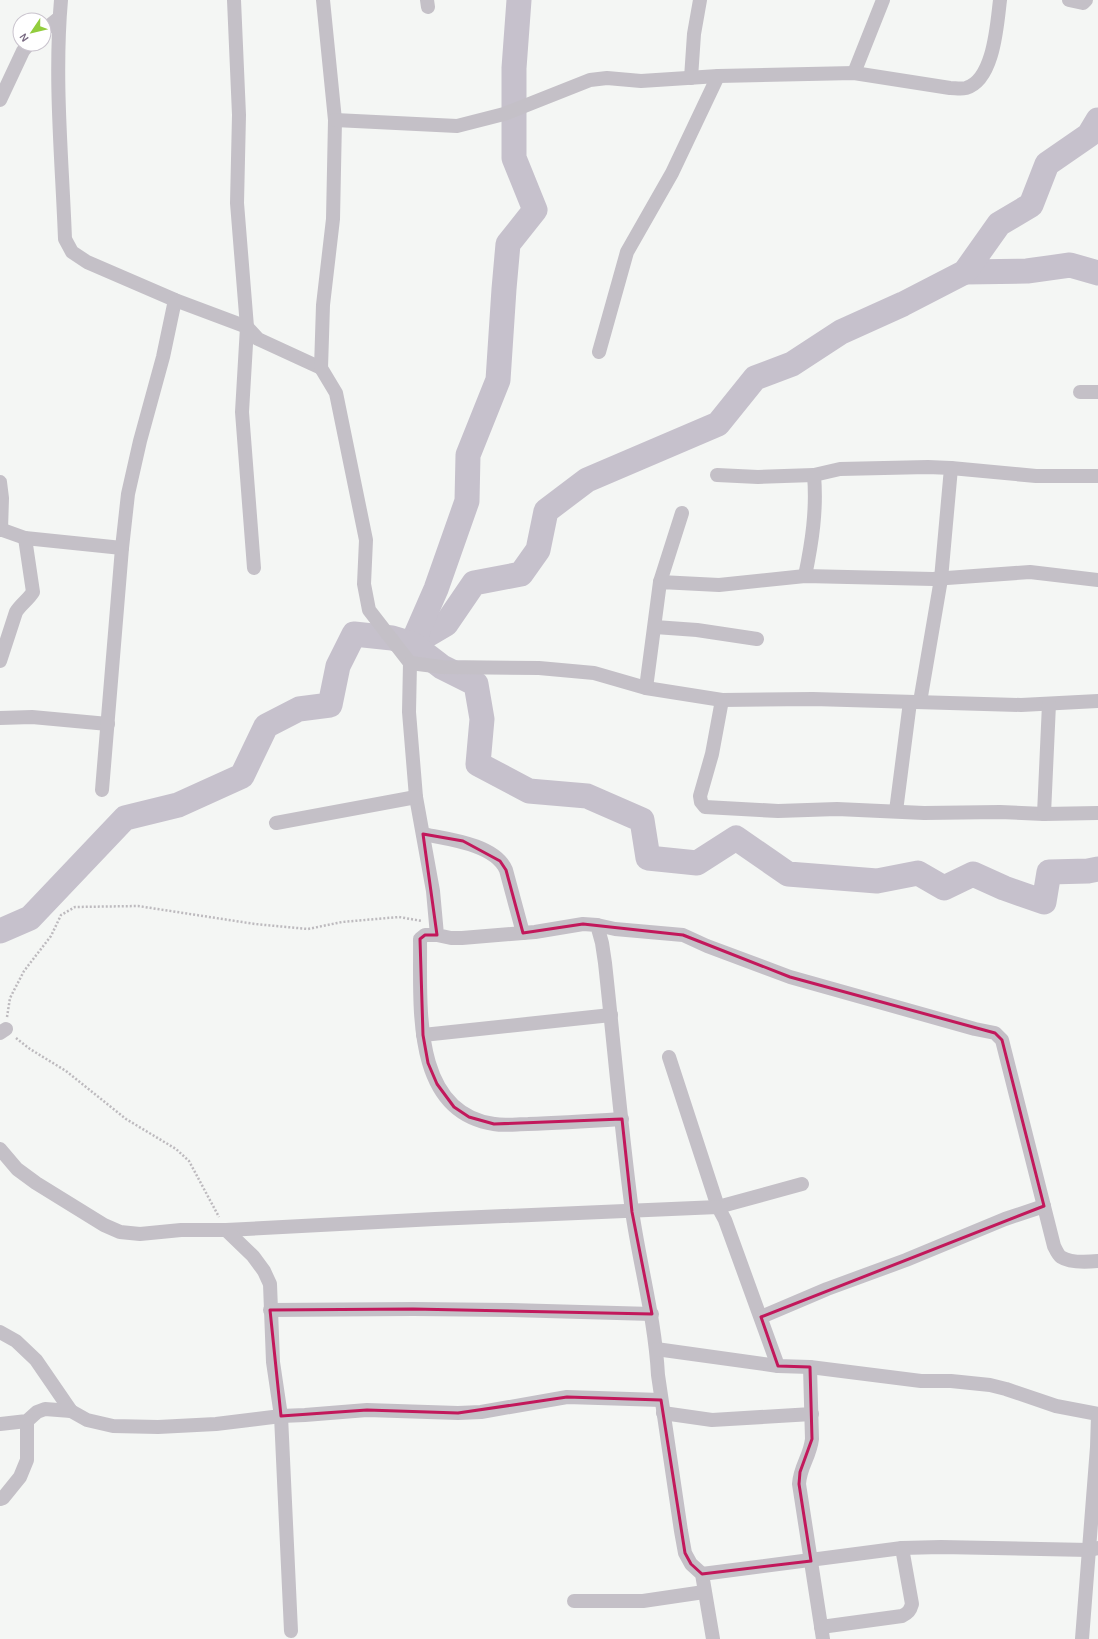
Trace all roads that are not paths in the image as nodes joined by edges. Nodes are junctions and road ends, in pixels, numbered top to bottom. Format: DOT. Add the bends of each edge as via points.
graph roads {
  1 [pos="61,0"];
  2 [pos="234,0"];
  3 [pos="323,0"];
  4 [pos="700,0"];
  5 [pos="883,0"];
  6 [pos="1000,0"];
  7 [pos="1069,0"];
  8 [pos="1086,0"];
  9 [pos="59,18"];
  10 [pos="52,24"];
  11 [pos="23,52"];
  12 [pos="854,72"];
  13 [pos="718,76"];
  14 [pos="690,78"];
  15 [pos="0,100"];
  16 [pos="335,120"];
  17 [pos="175,300"];
  18 [pos="247,327"];
  19 [pos="599,352"];
  20 [pos="321,368"];
  21 [pos="1080,392"];
  22 [pos="1098,392"];
  23 [pos="951,468"];
  24 [pos="717,475"];
  25 [pos="814,475"];
  26 [pos="1098,476"];
  27 [pos="0,482"];
  28 [pos="682,514"];
  29 [pos="1,530"];
  30 [pos="25,538"];
  31 [pos="122,548"];
  32 [pos="254,568"];
  33 [pos="805,576"];
  34 [pos="941,579"];
  35 [pos="1098,580"];
  36 [pos="660,582"];
  37 [pos="655,627"];
  38 [pos="757,639"];
  39 [pos="0,661"];
  40 [pos="410,663"];
  41 [pos="646,688"];
  42 [pos="722,700"];
  43 [pos="1098,701"];
  44 [pos="915,702"];
  45 [pos="1049,704"];
  46 [pos="0,718"];
  47 [pos="108,724"];
  48 [pos="102,790"];
  49 [pos="416,797"];
  50 [pos="896,811"];
  51 [pos="1098,813"];
  52 [pos="1044,814"];
  53 [pos="276,822"];
  54 [pos="423,834"];
  55 [pos="597,925"];
  56 [pos="437,929"];
  57 [pos="523,933"];
  58 [pos="611,1015"];
  59 [pos="423,1035"];
  60 [pos="669,1057"];
  61 [pos="622,1119"];
  62 [pos="0,1149"];
  63 [pos="802,1184"];
  64 [pos="1044,1206"];
  65 [pos="718,1207"];
  66 [pos="632,1212"];
  67 [pos="226,1230"];
  68 [pos="1098,1261"];
  69 [pos="270,1310"];
  70 [pos="652,1314"];
  71 [pos="761,1317"];
  72 [pos="0,1332"];
  73 [pos="656,1349"];
  74 [pos="778,1366"];
  75 [pos="810,1367"];
  76 [pos="662,1407"];
  77 [pos="71,1412"];
  78 [pos="812,1414"];
  79 [pos="1098,1415"];
  80 [pos="281,1416"];
  81 [pos="28,1421"];
  82 [pos="0,1424"];
  83 [pos="1098,1447"];
  84 [pos="0,1499"];
  85 [pos="902,1548"];
  86 [pos="1094,1549"];
  87 [pos="811,1561"];
  88 [pos="702,1574"];
  89 [pos="704,1592"];
  90 [pos="574,1601"];
  91 [pos="291,1631"];
  92 [pos="822,1633"];
  93 [pos="713,1639"];
  94 [pos="1082,1639"];
  1 -- 9 [label="street"];
  2 -- 18 [label="street" via="240,115 238,204"];
  3 -- 16 [label="street"];
  4 -- 14 [label="street"];
  5 -- 12 [label="street"];
  6 -- 12 [label="street" via="990,62 979,79 966,88 950,88"];
  7 -- 8 [label="street" via="1084,3"];
  9 -- 10 [label="street"];
  9 -- 17 [label="street" via="58,122 65,239 72,252 87,262"];
  11 -- 15 [label="street"];
  12 -- 13 [label="street"];
  13 -- 14 [label="street"];
  13 -- 19 [label="street" via="672,173 627,252"];
  14 -- 16 [label="street" via="641,81 607,78 590,80 504,114 457,126"];
  16 -- 20 [label="street" via="333,218 324,305"];
  17 -- 18 [label="street"];
  17 -- 31 [label="street" via="128,494"];
  18 -- 20 [label="street" via="258,339"];
  18 -- 32 [label="street" via="242,412"];
  20 -- 40 [label="street" via="336,393 366,540 364,584 369,610"];
  21 -- 22 [label="street"];
  23 -- 25 [label="street" via="840,469"];
  23 -- 26 [label="street" via="1036,476"];
  23 -- 34 [label="street"];
  24 -- 25 [label="street"];
  25 -- 33 [label="street" via="815,513"];
  27 -- 29 [label="street"];
  28 -- 36 [label="street"];
  29 -- 30 [label="street"];
  30 -- 31 [label="street"];
  30 -- 39 [label="street" via="33,592 16,612"];
  31 -- 47 [label="street"];
  33 -- 34 [label="street"];
  33 -- 36 [label="street" via="719,585"];
  34 -- 35 [label="street" via="1030,572"];
  34 -- 44 [label="street"];
  36 -- 37 [label="street"];
  37 -- 38 [label="street"];
  37 -- 41 [label="street"];
  40 -- 41 [label="street" via="442,667 539,668 594,673"];
  40 -- 49 [label="street" via="409,712"];
  41 -- 42 [label="street"];
  42 -- 44 [label="street"];
  42 -- 50 [label="street" via="712,754 700,796 705,807 778,811"];
  43 -- 45 [label="street"];
  44 -- 45 [label="street"];
  44 -- 50 [label="street"];
  45 -- 52 [label="street"];
  46 -- 47 [label="street" via="39,718"];
  47 -- 48 [label="street"];
  49 -- 53 [label="street"];
  49 -- 54 [label="street"];
  50 -- 52 [label="street"];
  51 -- 52 [label="street"];
  54 -- 56 [label="street"];
  54 -- 57 [label="street" via="463,842 500,861 506,870"];
  55 -- 57 [label="street" via="583,924"];
  55 -- 58 [label="street" via="602,943"];
  55 -- 64 [label="street" via="682,935 790,977 995,1033 1002,1040"];
  56 -- 57 [label="street" via="451,938"];
  56 -- 59 [label="street" via="420,940"];
  58 -- 59 [label="street"];
  58 -- 61 [label="street"];
  59 -- 61 [label="street" via="428,1063 437,1084 445,1098 469,1117 494,1124"];
  60 -- 65 [label="street"];
  61 -- 66 [label="street"];
  62 -- 67 [label="street" via="17,1169 36,1183 104,1225 120,1232 140,1234 181,1230"];
  63 -- 65 [label="street"];
  64 -- 68 [label="street" via="1054,1246 1062,1258"];
  64 -- 71 [label="street" via="1005,1219"];
  65 -- 66 [label="street"];
  65 -- 71 [label="street"];
  66 -- 67 [label="street"];
  66 -- 70 [label="street"];
  67 -- 69 [label="street" via="254,1256 264,1271 270,1284"];
  69 -- 70 [label="street" via="436,1309"];
  69 -- 80 [label="street" via="273,1362"];
  70 -- 73 [label="street"];
  71 -- 74 [label="street"];
  72 -- 77 [label="street" via="16,1341 36,1360"];
  73 -- 74 [label="street"];
  73 -- 76 [label="street"];
  74 -- 75 [label="street"];
  75 -- 78 [label="street"];
  75 -- 79 [label="street" via="921,1381 990,1385 1056,1406"];
  76 -- 78 [label="street" via="712,1420"];
  76 -- 80 [label="street" via="567,1397 481,1412 367,1410"];
  76 -- 88 [label="street" via="685,1553"];
  77 -- 80 [label="street" via="87,1420 113,1426 158,1428"];
  77 -- 81 [label="street" via="45,1409 37,1412"];
  78 -- 87 [label="street" via="810,1450 800,1472"];
  79 -- 83 [label="street"];
  80 -- 91 [label="street"];
  81 -- 82 [label="street"];
  81 -- 84 [label="street" via="27,1460 20,1477"];
  83 -- 86 [label="street"];
  85 -- 86 [label="street"];
  85 -- 87 [label="street"];
  85 -- 92 [label="street" via="911,1610 902,1616"];
  86 -- 94 [label="street"];
  87 -- 88 [label="street"];
  87 -- 92 [label="street"];
  88 -- 89 [label="street"];
  89 -- 90 [label="street" via="643,1601"];
  89 -- 93 [label="street"];
}
